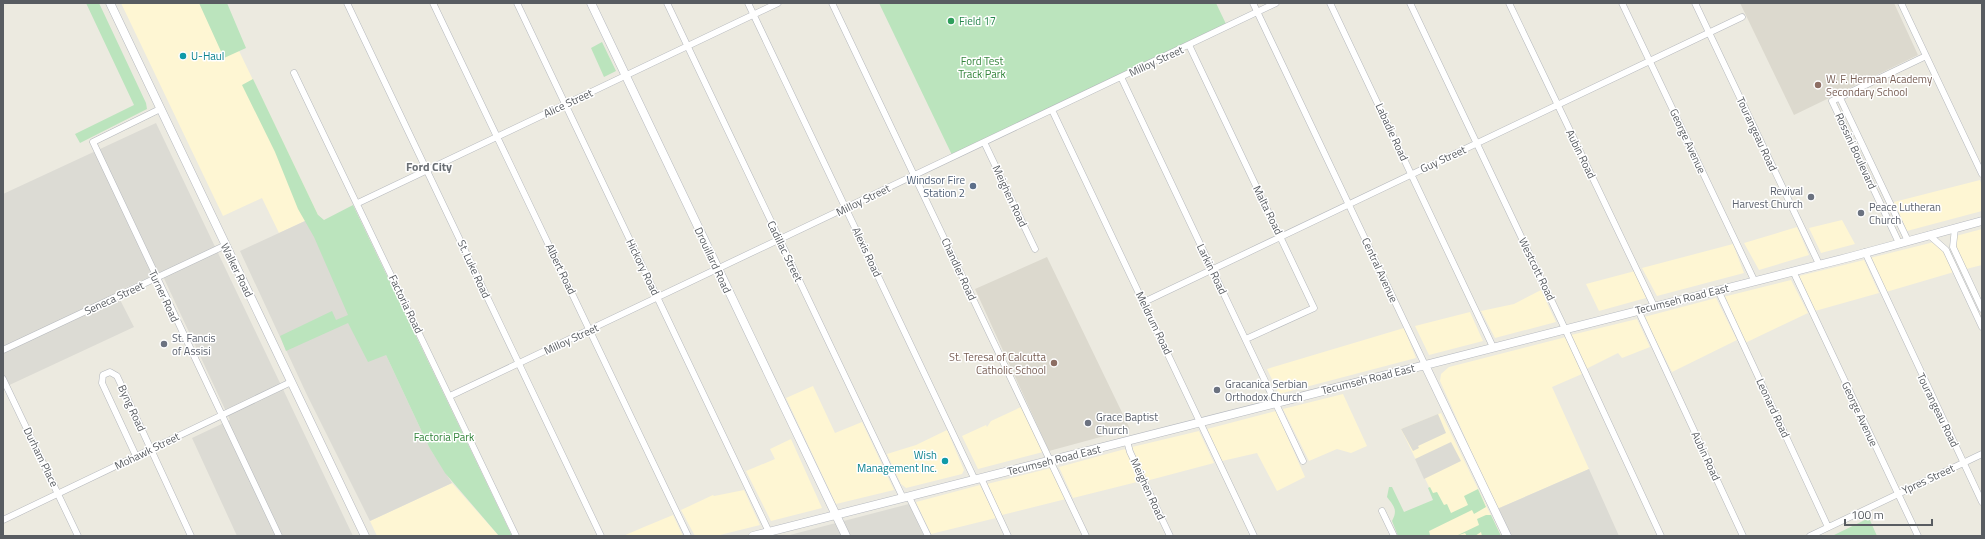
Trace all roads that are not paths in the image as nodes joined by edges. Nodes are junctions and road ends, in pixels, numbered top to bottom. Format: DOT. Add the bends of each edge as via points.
graph roads {
  1 [pos="110,3"];
  2 [pos="347,3"];
  3 [pos="433,3"];
  4 [pos="517,3"];
  5 [pos="591,3"];
  6 [pos="667,3"];
  7 [pos="748,3"];
  8 [pos="778,3"];
  9 [pos="832,3"];
  10 [pos="1253,3"];
  11 [pos="1276,3"];
  12 [pos="1330,3"];
  13 [pos="1410,3"];
  14 [pos="1509,3"];
  15 [pos="1622,3"];
  16 [pos="1695,3"];
  17 [pos="1901,3"];
  18 [pos="1257,12"];
  19 [pos="754,15"];
  20 [pos="1742,17"];
  21 [pos="1709,33"];
  22 [pos="1189,45"];
  23 [pos="688,46"];
  24 [pos="1926,56"];
  25 [pos="1650,61"];
  26 [pos="294,73"];
  27 [pos="626,76"];
  28 [pos="1121,77"];
  29 [pos="1840,98"];
  30 [pos="565,105"];
  31 [pos="1558,105"];
  32 [pos="160,109"];
  33 [pos="1052,110"];
  34 [pos="497,137"];
  35 [pos="984,142"];
  36 [pos="1477,144"];
  37 [pos="427,171"];
  38 [pos="1412,174"];
  39 [pos="1982,174"];
  40 [pos="915,176"];
  41 [pos="1887,196"];
  42 [pos="1879,200"];
  43 [pos="358,203"];
  44 [pos="1349,204"];
  45 [pos="846,209"];
  46 [pos="1982,221"];
  47 [pos="1955,228"];
  48 [pos="1929,235"];
  49 [pos="1280,237"];
  50 [pos="780,240"];
  51 [pos="1908,241"];
  52 [pos="1899,243"];
  53 [pos="226,245"];
  54 [pos="1953,247"];
  55 [pos="1035,249"];
  56 [pos="1946,250"];
  57 [pos="1865,252"];
  58 [pos="1819,264"];
  59 [pos="1212,269"];
  60 [pos="718,270"];
  61 [pos="1793,271"];
  62 [pos="156,278"];
  63 [pos="1754,280"];
  64 [pos="1718,290"];
  65 [pos="658,298"];
  66 [pos="1144,302"];
  67 [pos="1654,306"];
  68 [pos="1982,309"];
  69 [pos="1638,310"];
  70 [pos="1982,327"];
  71 [pos="1565,328"];
  72 [pos="590,330"];
  73 [pos="1246,339"];
  74 [pos="1493,347"];
  75 [pos="3,350"];
  76 [pos="519,363"];
  77 [pos="1425,365"];
  78 [pos="3,379"];
  79 [pos="291,382"];
  80 [pos="450,396"];
  81 [pos="1277,403"];
  82 [pos="221,415"];
  83 [pos="1200,422"];
  84 [pos="1127,441"];
  85 [pos="151,449"];
  86 [pos="1982,454"];
  87 [pos="136,456"];
  88 [pos="1051,461"];
  89 [pos="1303,461"];
  90 [pos="1963,462"];
  91 [pos="978,479"];
  92 [pos="58,494"];
  93 [pos="1898,494"];
  94 [pos="906,498"];
  95 [pos="1982,502"];
  96 [pos="1382,511"];
  97 [pos="837,516"];
  98 [pos="3,520"];
  99 [pos="1828,527"];
  100 [pos="769,532"];
  101 [pos="78,536"];
  102 [pos="191,536"];
  103 [pos="279,536"];
  104 [pos="365,536"];
  105 [pos="516,536"];
  106 [pos="601,536"];
  107 [pos="688,536"];
  108 [pos="753,536"];
  109 [pos="846,536"];
  110 [pos="928,536"];
  111 [pos="1008,536"];
  112 [pos="1086,536"];
  113 [pos="1170,536"];
  114 [pos="1254,536"];
  115 [pos="1394,536"];
  116 [pos="1507,536"];
  117 [pos="1661,536"];
  118 [pos="1743,536"];
  119 [pos="1810,536"];
  120 [pos="1918,536"];
  1 -- 32 [label="main road, Walker Road"];
  2 -- 37 [label="street, St. Luke Road"];
  3 -- 34 [label="street, Albert Road"];
  4 -- 30 [label="street, Hickory Road"];
  5 -- 27 [label="main road, Drouillard Road"];
  6 -- 23 [label="street, Cadillac Street"];
  7 -- 19 [label="street, Alexis Road"];
  8 -- 19 [label="street, Alice Street"];
  9 -- 40 [label="street, Chandler Road"];
  10 -- 18 [label="street, Central Avenue"];
  11 -- 18 [label="street, Milloy Street"];
  12 -- 38 [label="street, Labadie Road"];
  13 -- 36 [label="street, Westcott Road"];
  14 -- 31 [label="street, Aubin Road"];
  15 -- 25 [label="street, George Avenue"];
  16 -- 21 [label="street, Tourangeau Road"];
  17 -- 24 [label="street"];
  18 -- 22 [label="street, Milloy Street"];
  18 -- 44 [label="street, Central Avenue"];
  19 -- 23 [label="street, Alice Street"];
  19 -- 45 [label="street, Alexis Road"];
  20 -- 21 [label="street, Guy Street"];
  21 -- 25 [label="street, Guy Street"];
  21 -- 58 [label="street, Tourangeau Road"];
  22 -- 28 [label="street, Milloy Street"];
  22 -- 49 [label="street, Malta Road"];
  23 -- 27 [label="street, Alice Street"];
  23 -- 50 [label="street, Cadillac Street"];
  24 -- 29 [label="street"];
  24 -- 39 [label="street"];
  25 -- 31 [label="street, Guy Street"];
  25 -- 63 [label="street, George Avenue"];
  26 -- 43 [label="street, Factoria Road"];
  27 -- 30 [label="street, Alice Street"];
  27 -- 60 [label="main road, Drouillard Road"];
  28 -- 33 [label="street, Milloy Street"];
  28 -- 59 [label="street, Larkin Road"];
  29 -- 41 [label="street, Rossini Boulevard"];
  29 -- 42 [label="street, Rossini Boulevard" via="1832,101"];
  30 -- 34 [label="street, Alice Street"];
  30 -- 65 [label="street, Hickory Road"];
  31 -- 36 [label="street, Guy Street"];
  31 -- 67 [label="street, Aubin Road"];
  32 -- 53 [label="main road, Walker Road"];
  32 -- 62 [label="street, Turner Road" via="93,142"];
  33 -- 35 [label="street, Milloy Street"];
  33 -- 66 [label="street, Meldrum Road"];
  34 -- 37 [label="street, Alice Street"];
  34 -- 72 [label="street, Albert Road"];
  35 -- 40 [label="street, Milloy Street"];
  35 -- 55 [label="street, Meighen Road"];
  36 -- 38 [label="street, Guy Street"];
  36 -- 71 [label="street, Westcott Road"];
  37 -- 43 [label="street, Alice Street"];
  37 -- 76 [label="street, St. Luke Road"];
  38 -- 44 [label="street, Guy Street"];
  38 -- 74 [label="street, Labadie Road"];
  40 -- 45 [label="street, Milloy Street"];
  40 -- 88 [label="street, Chandler Road"];
  41 -- 42 [label="street, Rossini Boulevard"];
  41 -- 51 [label="street, Rossini Boulevard"];
  42 -- 52 [label="street, Rossini Boulevard"];
  43 -- 80 [label="street, Factoria Road"];
  44 -- 49 [label="street, Guy Street"];
  44 -- 77 [label="street, Central Avenue"];
  45 -- 50 [label="street, Milloy Street"];
  45 -- 91 [label="street, Alexis Road"];
  46 -- 47 [label="main road, Tecumseh Road East"];
  47 -- 48 [label="main road, Tecumseh Road East"];
  47 -- 54 [label="street"];
  48 -- 51 [label="main road, Tecumseh Road East"];
  48 -- 56 [label="street"];
  49 -- 59 [label="street, Guy Street"];
  49 -- 73 [label="street, Malta Road" via="1314,308"];
  50 -- 60 [label="street, Milloy Street"];
  50 -- 94 [label="street, Cadillac Street"];
  51 -- 52 [label="main road, Tecumseh Road East"];
  52 -- 57 [label="main road, Tecumseh Road East"];
  53 -- 62 [label="street, Seneca Street"];
  53 -- 79 [label="main road, Walker Road"];
  54 -- 56 [label="street"];
  54 -- 68 [label="street"];
  56 -- 70 [label="street"];
  57 -- 58 [label="main road, Tecumseh Road East"];
  57 -- 90 [label="street, Tourangeau Road"];
  58 -- 61 [label="main road, Tecumseh Road East"];
  59 -- 66 [label="street, Guy Street"];
  59 -- 73 [label="street, Larkin Road"];
  60 -- 65 [label="street, Milloy Street"];
  60 -- 97 [label="main road, Drouillard Road"];
  61 -- 63 [label="main road, Tecumseh Road East"];
  61 -- 93 [label="street, George Avenue"];
  62 -- 75 [label="street, Seneca Street"];
  62 -- 82 [label="street, Turner Road"];
  63 -- 64 [label="main road, Tecumseh Road East"];
  64 -- 67 [label="main road, Tecumseh Road East"];
  64 -- 99 [label="street, Leonard Road"];
  65 -- 72 [label="street, Milloy Street"];
  65 -- 100 [label="street, Hickory Road"];
  66 -- 83 [label="street, Meldrum Road"];
  67 -- 69 [label="main road, Tecumseh Road East"];
  69 -- 71 [label="main road, Tecumseh Road East"];
  69 -- 118 [label="street, Aubin Road"];
  71 -- 74 [label="main road, Tecumseh Road East"];
  71 -- 117 [label="street, Westcott Road"];
  72 -- 76 [label="street, Milloy Street"];
  72 -- 107 [label="street, Albert Road"];
  73 -- 81 [label="street, Larkin Road"];
  74 -- 77 [label="main road, Tecumseh Road East"];
  76 -- 80 [label="street, Milloy Street"];
  76 -- 106 [label="street, St. Luke Road"];
  77 -- 81 [label="main road, Tecumseh Road East"];
  77 -- 116 [label="main road, Central Avenue"];
  78 -- 92 [label="street, Durham Place"];
  79 -- 82 [label="street, Mohawk Street"];
  79 -- 104 [label="main road, Walker Road"];
  80 -- 105 [label="street, Factoria Road"];
  81 -- 83 [label="main road, Tecumseh Road East"];
  81 -- 89 [label="street, Larkin Road"];
  82 -- 85 [label="street, Mohawk Street"];
  82 -- 103 [label="street, Turner Road"];
  83 -- 84 [label="main road, Tecumseh Road East"];
  83 -- 114 [label="street, Meldrum Road"];
  84 -- 88 [label="main road, Tecumseh Road East"];
  84 -- 113 [label="street, Meighen Road"];
  85 -- 87 [label="street, Mohawk Street"];
  85 -- 87 [label="street, Byng Road" via="117,376 110,372 106,373 102,383"];
  85 -- 102 [label="street, Byng Road"];
  86 -- 90 [label="street, Ypres Street"];
  87 -- 92 [label="street, Mohawk Street"];
  88 -- 91 [label="main road, Tecumseh Road East"];
  88 -- 112 [label="street, Chandler Road"];
  90 -- 93 [label="street, Ypres Street"];
  90 -- 95 [label="street, Tourangeau Road"];
  91 -- 94 [label="main road, Tecumseh Road East"];
  91 -- 111 [label="street, Alexis Road"];
  92 -- 98 [label="street, Mohawk Street"];
  92 -- 101 [label="street, Durham Place"];
  93 -- 99 [label="street, Ypres Street"];
  93 -- 120 [label="street, George Avenue"];
  94 -- 97 [label="main road, Tecumseh Road East"];
  94 -- 110 [label="street, Cadillac Street"];
  96 -- 115 [label="street"];
  97 -- 100 [label="main road, Tecumseh Road East"];
  97 -- 109 [label="main road, Drouillard Road"];
  99 -- 119 [label="street, Ypres Street"];
  100 -- 108 [label="main road, Tecumseh Road East"];
}
